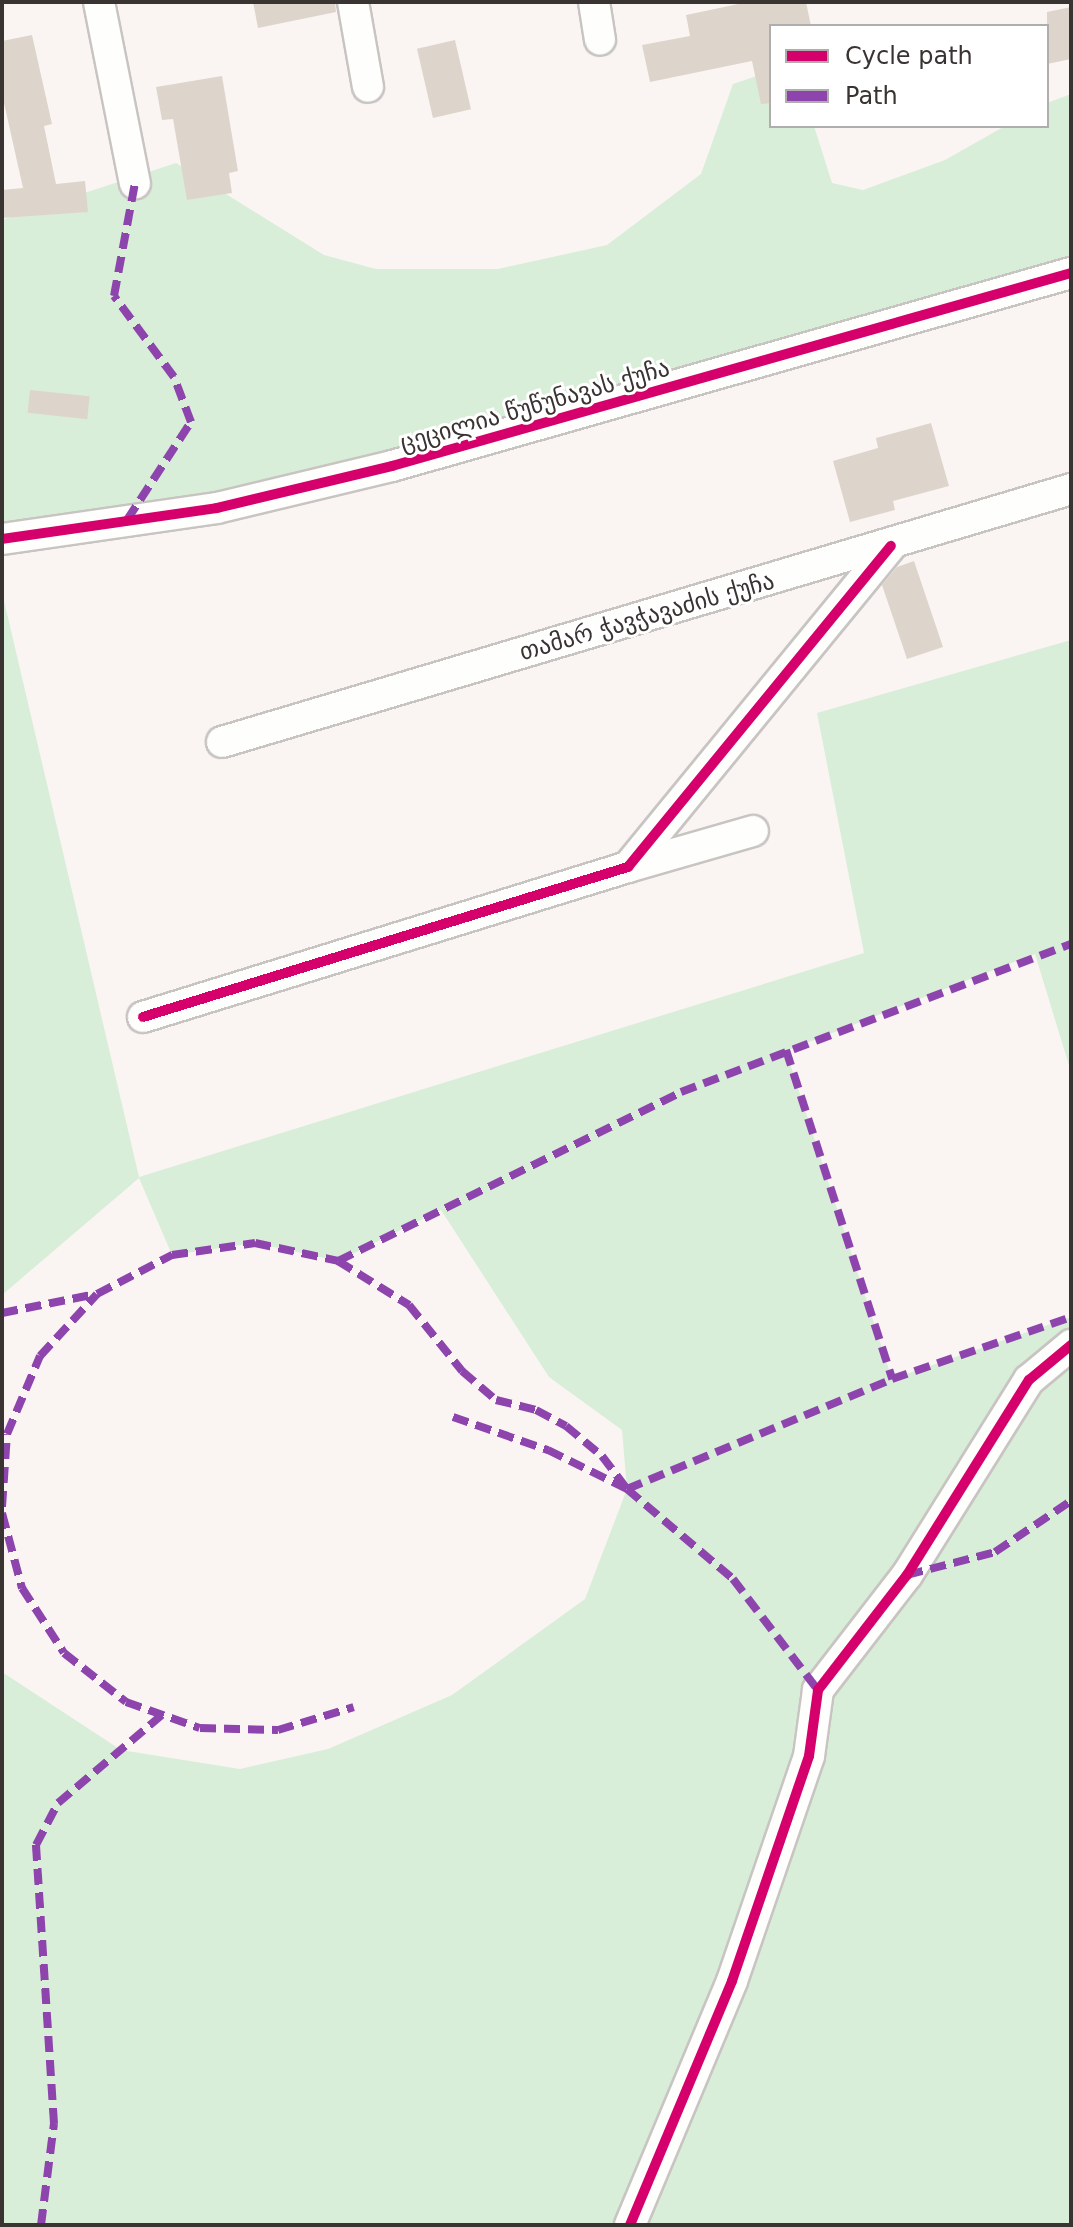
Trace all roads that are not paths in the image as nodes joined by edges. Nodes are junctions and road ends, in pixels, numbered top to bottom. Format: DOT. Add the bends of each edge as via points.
graph roads {
  1 [pos="99,2"];
  2 [pos="353,2"];
  3 [pos="594,2"];
  4 [pos="600,40"];
  5 [pos="368,87"];
  6 [pos="135,183"];
  7 [pos="1071,273"];
  8 [pos="1071,489"];
  9 [pos="2,539"];
  10 [pos="891,546"];
  11 [pos="222,742"];
  12 [pos="753,831"];
  13 [pos="628,867"];
  14 [pos="143,1017"];
  15 [pos="1071,1345"];
  16 [pos="630,2225"];
  1 -- 6 [label="street"];
  2 -- 5 [label="street"];
  3 -- 4 [label="street"];
  7 -- 9 [label="street, ცეცილია წუწუნავას ქუჩა" via="392,466 217,508"];
  8 -- 10 [label="street, თამარ ჭავჭავაძის ქუჩა"];
  10 -- 11 [label="street, თამარ ჭავჭავაძის ქუჩა"];
  10 -- 13 [label="street"];
  12 -- 13 [label="street"];
  13 -- 14 [label="street"];
  15 -- 16 [label="street" via="1029,1380 907,1575 818,1690 809,1756 737,1966"];
}
